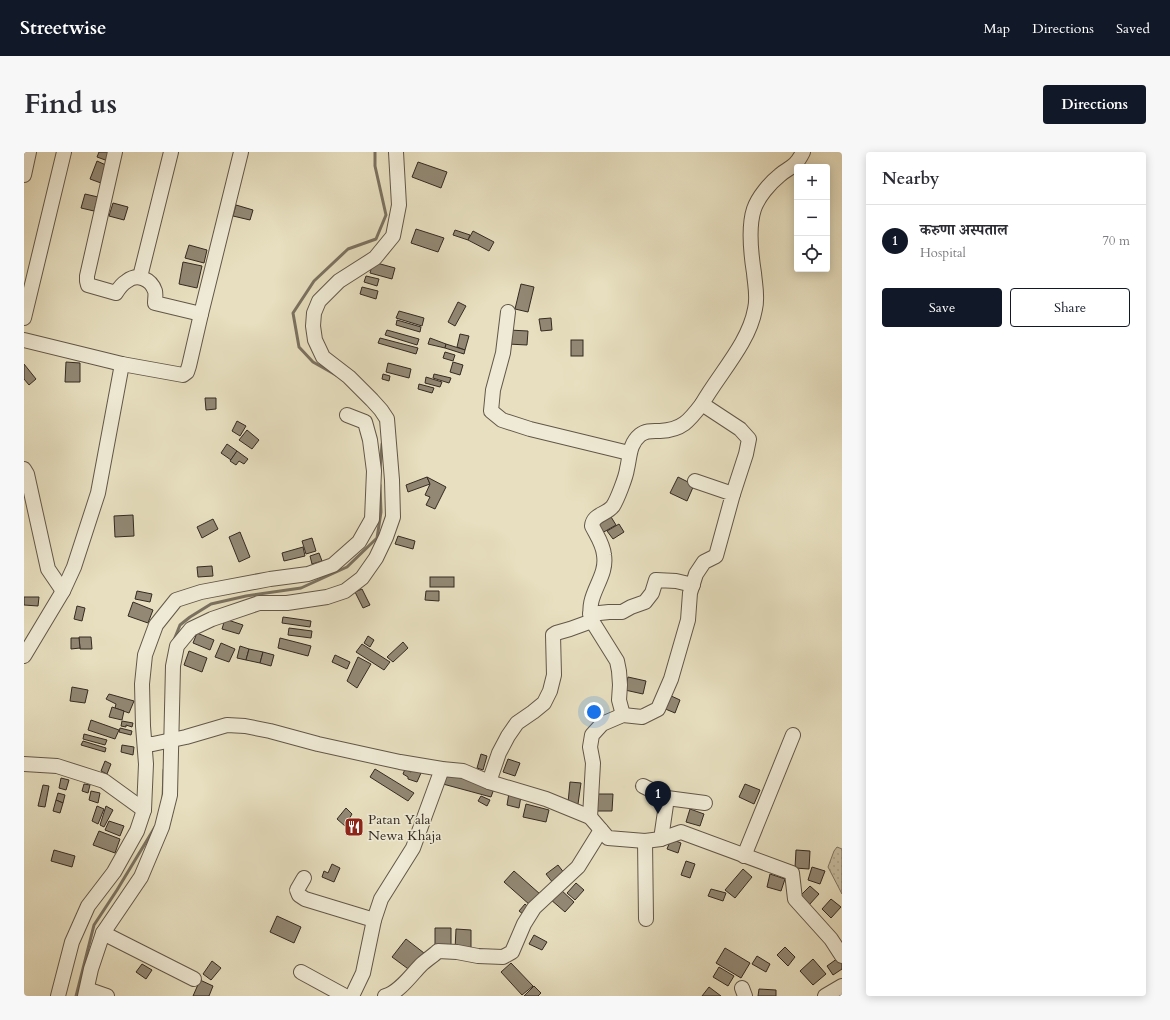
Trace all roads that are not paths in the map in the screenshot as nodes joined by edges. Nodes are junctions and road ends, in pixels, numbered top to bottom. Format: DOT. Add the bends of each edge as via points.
graph roads {
  1 [pos="29,152"];
  2 [pos="64,152"];
  3 [pos="115,152"];
  4 [pos="171,152"];
  5 [pos="241,152"];
  6 [pos="396,152"];
  7 [pos="804,152"];
  8 [pos="24,175"];
  9 [pos="140,277"];
  10 [pos="508,312"];
  11 [pos="201,314"];
  12 [pos="24,318"];
  13 [pos="24,340"];
  14 [pos="122,364"];
  15 [pos="702,404"];
  16 [pos="347,415"];
  17 [pos="629,453"];
  18 [pos="24,469"];
  19 [pos="695,481"];
  20 [pos="733,494"];
  21 [pos="693,585"];
  22 [pos="62,591"];
  23 [pos="591,618"];
  24 [pos="24,656"];
  25 [pos="623,715"];
  26 [pos="793,735"];
  27 [pos="170,740"];
  28 [pos="149,744"];
  29 [pos="24,764"];
  30 [pos="442,770"];
  31 [pos="489,782"];
  32 [pos="643,786"];
  33 [pos="667,798"];
  34 [pos="705,803"];
  35 [pos="144,810"];
  36 [pos="590,817"];
  37 [pos="601,830"];
  38 [pos="661,839"];
  39 [pos="645,841"];
  40 [pos="744,856"];
  41 [pos="304,878"];
  42 [pos="646,919"];
  43 [pos="374,920"];
  44 [pos="103,933"];
  45 [pos="842,956"];
  46 [pos="302,972"];
  47 [pos="194,979"];
  48 [pos="842,986"];
  49 [pos="86,992"];
  50 [pos="58,996"];
  51 [pos="107,996"];
  52 [pos="345,996"];
  53 [pos="352,996"];
  54 [pos="388,996"];
  55 [pos="825,996"];
  1 -- 8 [label="street"];
  2 -- 12 [label="street"];
  3 -- 9 [label="street" via="86,280 88,285 116,292 127,280"];
  4 -- 9 [label="street"];
  5 -- 11 [label="street"];
  6 -- 27 [label="street" via="399,205 393,236 375,258 339,281 319,301 314,313 313,326 315,340 323,357 349,377 381,410 386,419 392,480 392,517 386,537 362,578 345,591 327,597 287,603 259,603 191,629 177,646 173,666"];
  7 -- 15 [label="street" via="794,165 764,191 754,208 751,227 756,309 742,343"];
  9 -- 11 [label="street" via="151,284 155,292 155,303"];
  10 -- 17 [label="street" via="503,353 493,390 491,411 502,420 530,429"];
  11 -- 14 [label="street" via="189,366 183,375"];
  13 -- 14 [label="street"];
  14 -- 22 [label="street" via="98,493 74,567"];
  15 -- 17 [label="street" via="683,426 640,435"];
  15 -- 20 [label="street" via="740,428 749,439"];
  16 -- 28 [label="street" via="365,422 370,440 374,471 372,520 358,542 333,565 308,574 201,592 176,600 156,625 145,655 142,684 143,726"];
  17 -- 23 [label="street" via="627,470 616,500 612,507 593,520 592,524 605,556 599,583 591,600"];
  18 -- 22 [label="street" via="48,569"];
  19 -- 20 [label="street"];
  20 -- 21 [label="street" via="716,556 704,562 696,574"];
  21 -- 23 [label="street" via="656,580 652,593 645,602 622,612 609,612"];
  21 -- 25 [label="street" via="688,620 671,679 658,709 642,717"];
  22 -- 24 [label="street"];
  23 -- 25 [label="street" via="617,661 619,700"];
  23 -- 31 [label="street" via="553,635 554,675 550,691 544,703 517,723 508,736"];
  25 -- 36 [label="street" via="602,724 592,735"];
  26 -- 40 [label="street"];
  27 -- 28 [label="street"];
  27 -- 30 [label="street" via="227,725 245,726"];
  27 -- 44 [label="street" via="170,795 162,827 141,877"];
  28 -- 35 [label="street"];
  29 -- 35 [label="street" via="57,766 104,781"];
  30 -- 31 [label="street" via="463,771"];
  30 -- 43 [label="street" via="413,848 381,899"];
  31 -- 36 [label="street"];
  32 -- 33 [label="street"];
  33 -- 34 [label="street"];
  33 -- 38 [label="street"];
  35 -- 50 [label="street" via="137,831 114,872 88,906 72,942"];
  36 -- 37 [label="street"];
  37 -- 39 [label="street" via="608,838"];
  37 -- 54 [label="street" via="578,866 534,908 512,952 503,957 438,951"];
  38 -- 39 [label="street"];
  38 -- 40 [label="street" via="681,832"];
  39 -- 42 [label="street"];
  40 -- 45 [label="street" via="792,873 795,899 832,939"];
  41 -- 43 [label="street" via="297,890 305,899"];
  43 -- 53 [label="street" via="363,973"];
  44 -- 47 [label="street"];
  44 -- 49 [label="street"];
  46 -- 52 [label="street"];
  48 -- 55 [label="street"];
  49 -- 51 [label="street"];
}
